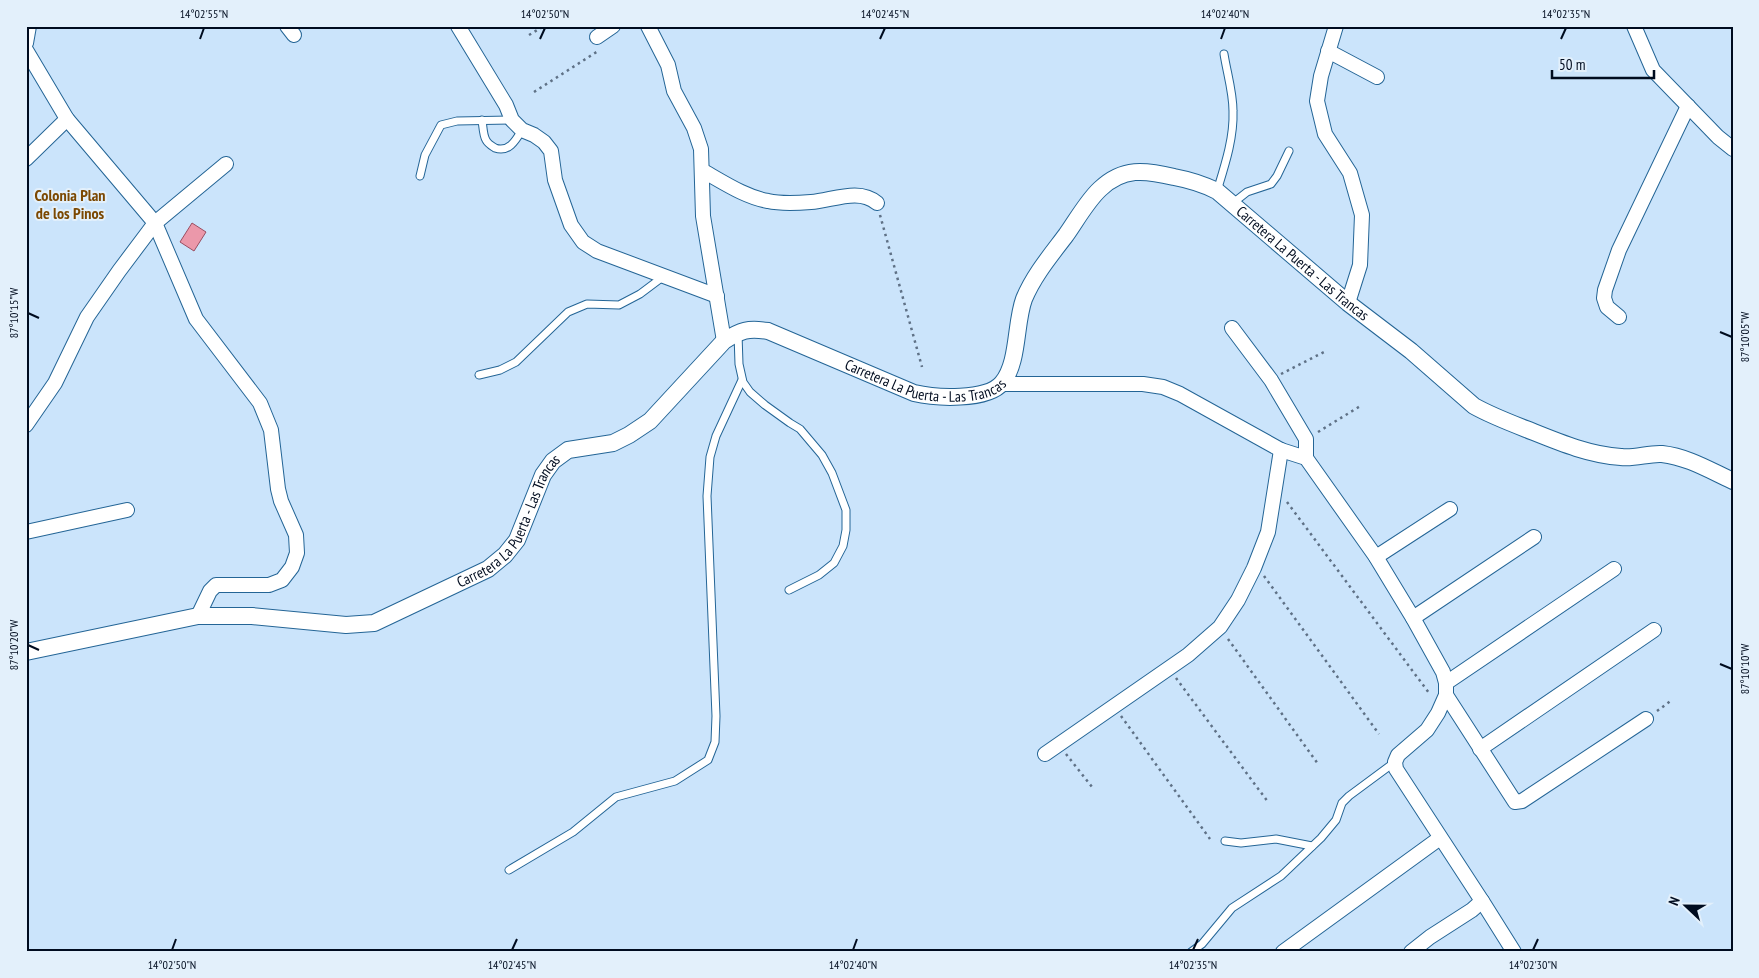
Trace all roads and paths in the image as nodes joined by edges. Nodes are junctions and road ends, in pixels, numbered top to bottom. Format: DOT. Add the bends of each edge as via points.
graph roads {
  1 [pos="458,26"];
  2 [pos="544,26"];
  3 [pos="612,26"];
  4 [pos="648,26"];
  5 [pos="1336,26"];
  6 [pos="1634,26"];
  7 [pos="31,27"];
  8 [pos="529,35"];
  9 [pos="597,37"];
  10 [pos="26,43"];
  11 [pos="26,50"];
  12 [pos="1328,51"];
  13 [pos="1224,54"];
  14 [pos="1376,76"];
  15 [pos="534,92"];
  16 [pos="1688,106"];
  17 [pos="67,119"];
  18 [pos="482,120"];
  19 [pos="518,125"];
  20 [pos="1733,149"];
  21 [pos="1289,151"];
  22 [pos="26,158"];
  23 [pos="226,164"];
  24 [pos="703,171"];
  25 [pos="420,176"];
  26 [pos="1217,191"];
  27 [pos="876,203"];
  28 [pos="1234,203"];
  29 [pos="155,223"];
  30 [pos="664,276"];
  31 [pos="717,296"];
  32 [pos="1348,303"];
  33 [pos="1619,317"];
  34 [pos="1232,328"];
  35 [pos="738,332"];
  36 [pos="724,341"];
  37 [pos="1324,352"];
  38 [pos="922,367"];
  39 [pos="478,375"];
  40 [pos="742,380"];
  41 [pos="1271,380"];
  42 [pos="1002,384"];
  43 [pos="1362,405"];
  44 [pos="26,424"];
  45 [pos="1306,439"];
  46 [pos="1281,450"];
  47 [pos="1306,458"];
  48 [pos="1733,481"];
  49 [pos="1276,486"];
  50 [pos="1450,509"];
  51 [pos="127,510"];
  52 [pos="26,532"];
  53 [pos="1534,537"];
  54 [pos="1376,557"];
  55 [pos="1256,564"];
  56 [pos="1614,569"];
  57 [pos="789,590"];
  58 [pos="198,616"];
  59 [pos="1413,618"];
  60 [pos="1220,627"];
  61 [pos="1654,630"];
  62 [pos="26,652"];
  63 [pos="1169,669"];
  64 [pos="1446,689"];
  65 [pos="1429,693"];
  66 [pos="1672,700"];
  67 [pos="1114,706"];
  68 [pos="1646,720"];
  69 [pos="1379,734"];
  70 [pos="1058,745"];
  71 [pos="1480,749"];
  72 [pos="1045,754"];
  73 [pos="1395,762"];
  74 [pos="1318,764"];
  75 [pos="1092,787"];
  76 [pos="1268,802"];
  77 [pos="1440,838"];
  78 [pos="1210,839"];
  79 [pos="1225,841"];
  80 [pos="1312,846"];
  81 [pos="509,870"];
  82 [pos="1482,901"];
  83 [pos="1191,952"];
  84 [pos="1283,952"];
  85 [pos="1411,952"];
  86 [pos="1514,952"];
  1 -- 19 [label="street"];
  2 -- 8 [label="path"];
  3 -- 9 [label="street"];
  4 -- 24 [label="street" via="668,65 674,91 694,128 701,149"];
  5 -- 12 [label="street"];
  6 -- 16 [label="street" via="1653,70"];
  7 -- 10 [label="street"];
  9 -- 15 [label="path" via="604,47"];
  11 -- 17 [label="street"];
  12 -- 14 [label="street"];
  12 -- 32 [label="street" via="1317,101 1325,134 1350,173 1362,215 1360,265"];
  13 -- 26 [label="lane" via="1233,110 1226,160"];
  16 -- 20 [label="street"];
  16 -- 33 [label="street" via="1619,250 1605,290 1607,307"];
  17 -- 22 [label="street"];
  17 -- 29 [label="street"];
  18 -- 19 [label="lane"];
  18 -- 19 [label="lane" via="485,139 498,149 512,145"];
  18 -- 25 [label="lane" via="441,125"];
  19 -- 30 [label="street" via="544,142 551,151 555,180 571,225 583,242 597,251"];
  21 -- 28 [label="lane" via="1271,184 1247,192"];
  23 -- 29 [label="street"];
  24 -- 27 [label="street" via="747,195 769,202 811,202 865,196"];
  24 -- 31 [label="street" via="703,216"];
  26 -- 28 [label="street, Carretera La Puerta - Las Trancas"];
  26 -- 42 [label="street, Carretera La Puerta - Las Trancas" via="1201,183 1136,171 1118,176 1099,190 1036,276 1024,300 1011,370"];
  27 -- 38 [label="path"];
  28 -- 32 [label="street, Carretera La Puerta - Las Trancas"];
  29 -- 44 [label="street" via="88,318 55,383"];
  29 -- 58 [label="street" via="196,319 260,403 271,430 281,501 296,535 297,553 282,580 269,586 216,585"];
  30 -- 31 [label="street"];
  30 -- 39 [label="lane" via="619,305 587,304 568,312 516,362"];
  31 -- 36 [label="street"];
  32 -- 48 [label="street, Carretera La Puerta - Las Trancas" via="1485,412 1587,451 1621,457 1661,454 1689,459"];
  34 -- 41 [label="street"];
  35 -- 36 [label="street, Carretera La Puerta - Las Trancas"];
  35 -- 40 [label="lane"];
  35 -- 42 [label="street, Carretera La Puerta - Las Trancas" via="752,329 768,331 914,393 948,397 974,395"];
  36 -- 58 [label="street, Carretera La Puerta - Las Trancas" via="650,421 613,443 568,450 553,461 543,475 516,540 505,555 488,569 374,623 346,625 252,616"];
  37 -- 41 [label="path"];
  40 -- 57 [label="lane" via="757,398 800,429 822,455 846,510 844,546 834,563 819,575"];
  40 -- 81 [label="lane" via="716,436 710,457 708,496 716,716 715,742 708,760 675,781 616,797 573,832"];
  41 -- 45 [label="street"];
  42 -- 46 [label="street" via="1143,384 1163,387"];
  43 -- 45 [label="path"];
  45 -- 47 [label="street"];
  46 -- 47 [label="street"];
  46 -- 49 [label="street"];
  47 -- 54 [label="street"];
  49 -- 55 [label="street" via="1268,532"];
  49 -- 65 [label="path"];
  50 -- 54 [label="street"];
  51 -- 52 [label="street"];
  53 -- 59 [label="street"];
  54 -- 59 [label="street"];
  55 -- 60 [label="street"];
  55 -- 69 [label="path"];
  56 -- 64 [label="street"];
  58 -- 62 [label="street, Carretera La Puerta - Las Trancas"];
  59 -- 64 [label="street" via="1443,672"];
  60 -- 63 [label="street"];
  60 -- 74 [label="path"];
  61 -- 71 [label="street"];
  63 -- 67 [label="street"];
  63 -- 76 [label="path"];
  64 -- 71 [label="street"];
  64 -- 73 [label="street" via="1438,713 1427,730 1398,755"];
  66 -- 68 [label="path"];
  67 -- 70 [label="street"];
  67 -- 78 [label="path"];
  68 -- 71 [label="street" via="1519,802 1512,798"];
  70 -- 72 [label="street"];
  70 -- 75 [label="path"];
  73 -- 77 [label="street" via="1396,769"];
  73 -- 80 [label="lane" via="1342,804 1336,820"];
  77 -- 82 [label="street"];
  77 -- 84 [label="street"];
  79 -- 80 [label="lane" via="1276,840"];
  80 -- 83 [label="lane" via="1281,876 1232,908 1202,944"];
  82 -- 85 [label="street"];
  82 -- 86 [label="street"];
}
